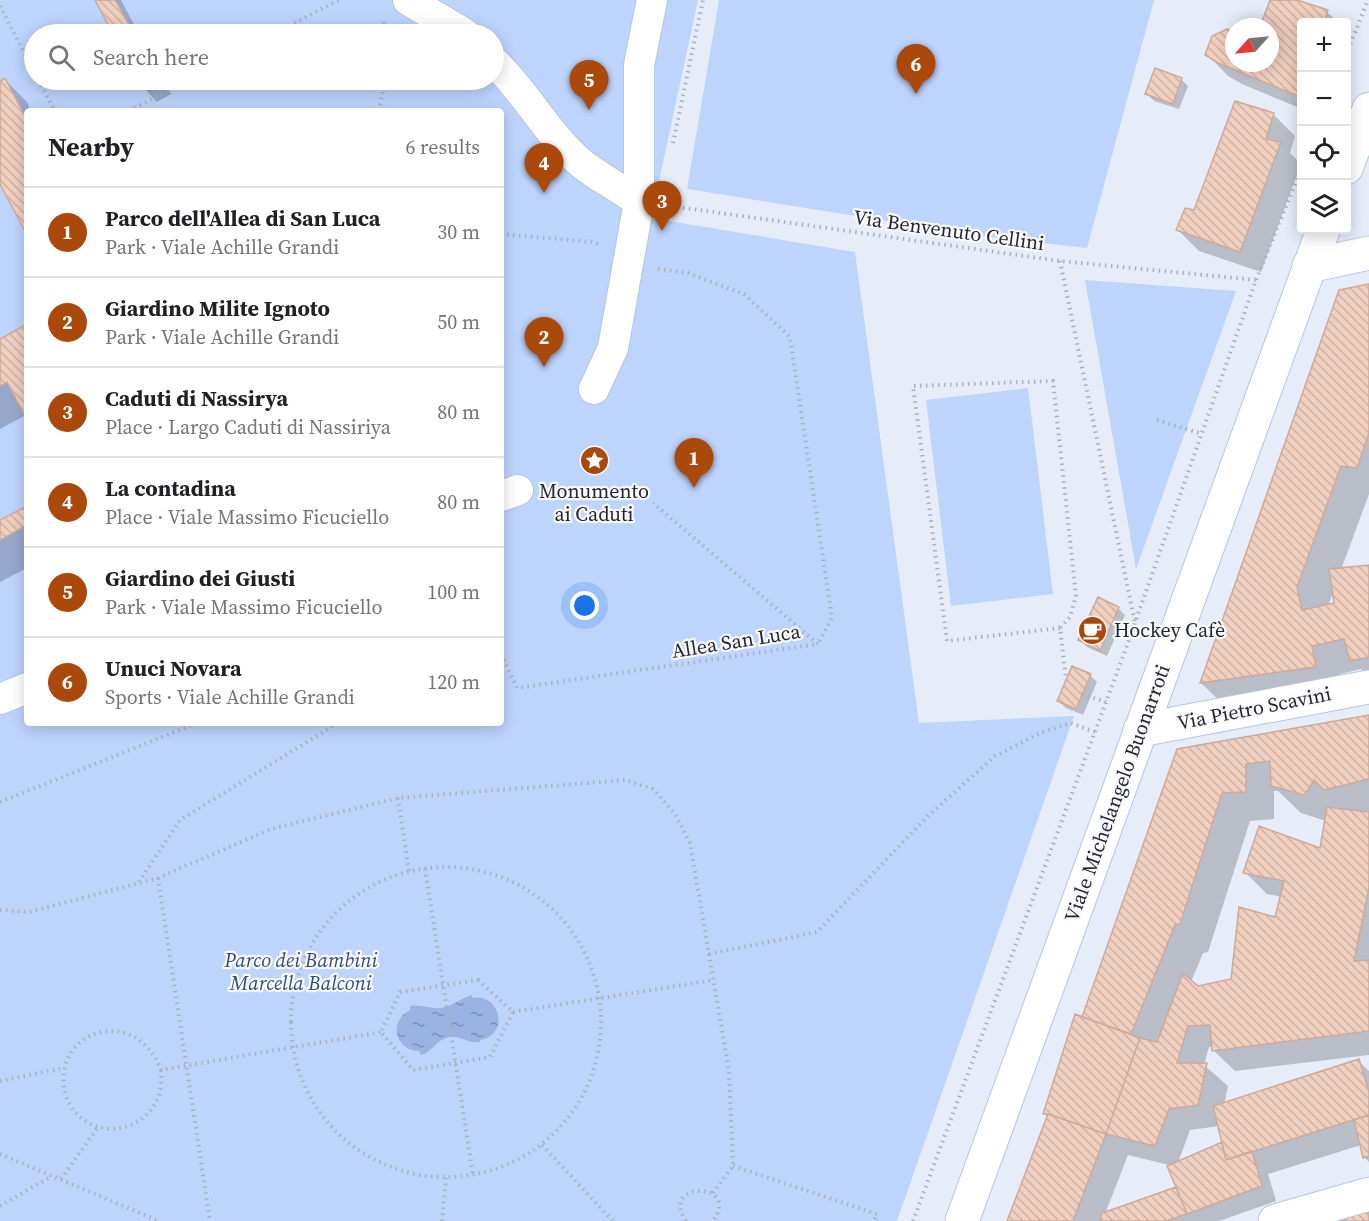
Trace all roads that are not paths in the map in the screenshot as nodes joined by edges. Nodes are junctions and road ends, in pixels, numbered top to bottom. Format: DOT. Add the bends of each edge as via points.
graph roads {
  1 [pos="408,0"];
  2 [pos="652,0"];
  3 [pos="448,24"];
  4 [pos="504,72"];
  5 [pos="1369,109"];
  6 [pos="1351,157"];
  7 [pos="639,202"];
  8 [pos="1321,234"];
  9 [pos="1369,253"];
  10 [pos="1309,266"];
  11 [pos="594,389"];
  12 [pos="1369,687"];
  13 [pos="24,689"];
  14 [pos="0,699"];
  15 [pos="1140,730"];
  16 [pos="1369,1194"];
  17 [pos="962,1221"];
  18 [pos="1275,1221"];
  1 -- 3 [label="street"];
  2 -- 7 [label="street" via="639,65"];
  4 -- 7 [label="street" via="581,163"];
  5 -- 6 [label="street"];
  7 -- 11 [label="street" via="613,348"];
  8 -- 10 [label="street, Viale Michelangelo Buonarroti"];
  9 -- 10 [label="street"];
  10 -- 15 [label="street, Viale Michelangelo Buonarroti"];
  12 -- 15 [label="street, Via Pietro Scavini"];
  13 -- 14 [label="street"];
  15 -- 17 [label="street, Viale Michelangelo Buonarroti"];
  16 -- 18 [label="street"];
}
